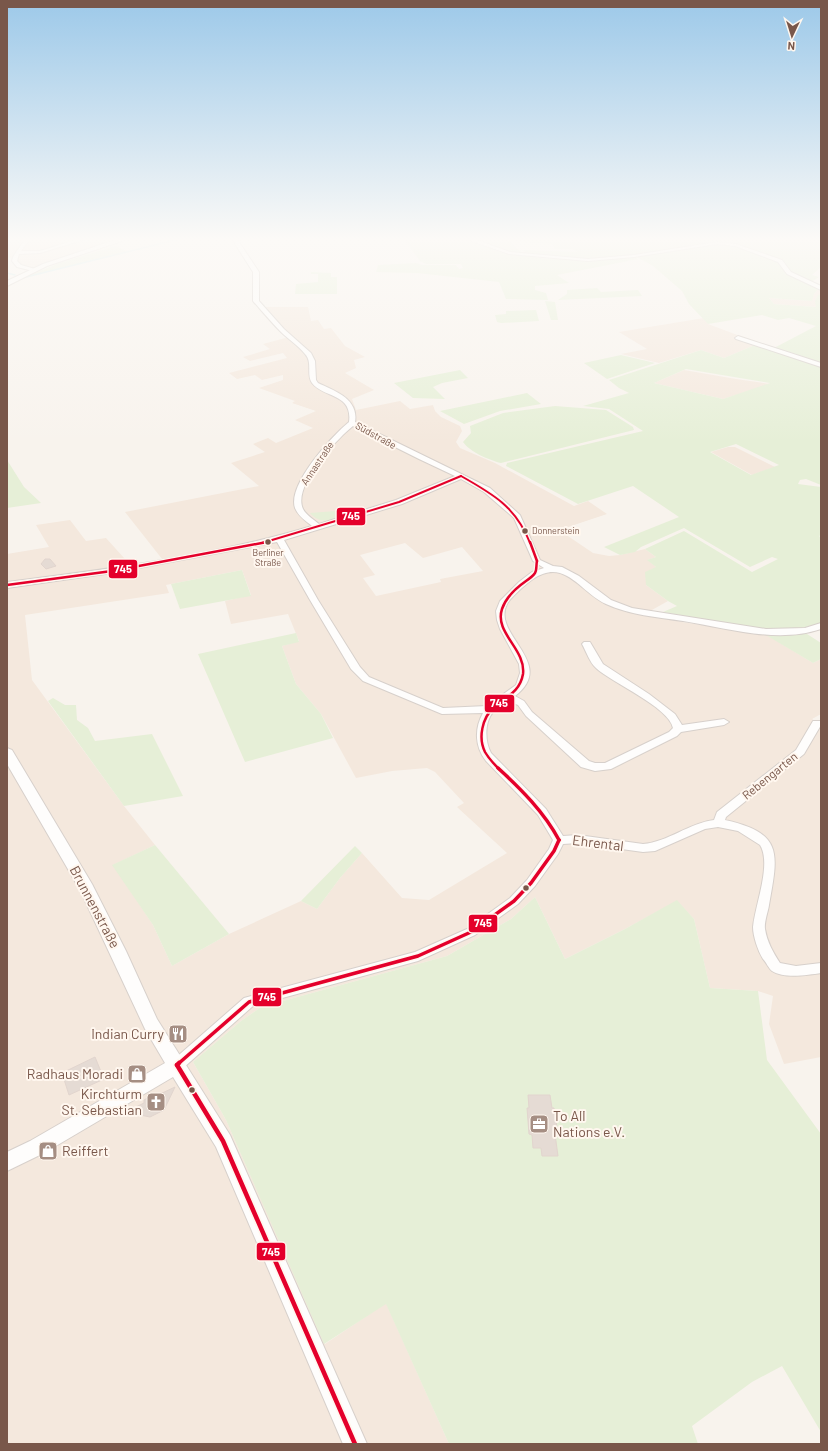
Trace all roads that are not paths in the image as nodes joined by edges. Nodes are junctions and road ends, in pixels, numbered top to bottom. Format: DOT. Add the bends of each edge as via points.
graph roads {
  1 [pos="261,307"];
  2 [pos="738,338"];
  3 [pos="821,365"];
  4 [pos="352,423"];
  5 [pos="461,476"];
  6 [pos="318,527"];
  7 [pos="280,539"];
  8 [pos="537,561"];
  9 [pos="551,568"];
  10 [pos="535,573"];
  11 [pos="7,585"];
  12 [pos="821,626"];
  13 [pos="587,644"];
  14 [pos="509,697"];
  15 [pos="491,708"];
  16 [pos="724,722"];
  17 [pos="817,723"];
  18 [pos="678,729"];
  19 [pos="7,752"];
  20 [pos="718,823"];
  21 [pos="559,840"];
  22 [pos="821,968"];
  23 [pos="177,1065"];
  24 [pos="7,1162"];
  25 [pos="354,1444"];
  1 -- 4 [label="street, Südstraße" via="308,353 312,361 312,380 345,399 351,407 354,418"];
  2 -- 3 [label="street"];
  4 -- 5 [label="street, Südstraße"];
  4 -- 6 [label="street, Annastraße" via="334,438 303,483 297,498 299,508"];
  5 -- 6 [label="street" via="399,502"];
  5 -- 8 [label="street" via="487,490 517,517"];
  6 -- 7 [label="street"];
  7 -- 11 [label="street" via="112,571"];
  7 -- 15 [label="street" via="356,669 366,679 442,711"];
  8 -- 9 [label="street"];
  8 -- 10 [label="street"];
  9 -- 10 [label="street"];
  9 -- 12 [label="street" via="559,569 576,578 608,602 630,610 766,632 806,631"];
  10 -- 14 [label="street" via="503,604 500,614 502,624 522,657 525,673 520,686"];
  13 -- 18 [label="street" via="599,666 672,716"];
  14 -- 15 [label="street"];
  14 -- 18 [label="street" via="521,704 585,764 595,767 607,766 673,734"];
  15 -- 21 [label="street" via="481,735 485,751 544,815"];
  16 -- 18 [label="street"];
  17 -- 20 [label="street, Rebengarten" via="800,752 721,815"];
  19 -- 23 [label="street, Brunnenstraße" via="87,888 151,1024"];
  20 -- 21 [label="street, Ehrental" via="703,825 656,847 643,848 578,839"];
  20 -- 22 [label="street, Ehrental" via="741,828 764,842 768,848 770,867 759,928 765,951 776,967 796,971"];
  21 -- 23 [label="street, Ehrental" via="531,883 514,901 471,932 418,956 249,1002"];
  23 -- 24 [label="street"];
  23 -- 25 [label="street, Brunnenstraße" via="223,1141"];
}
